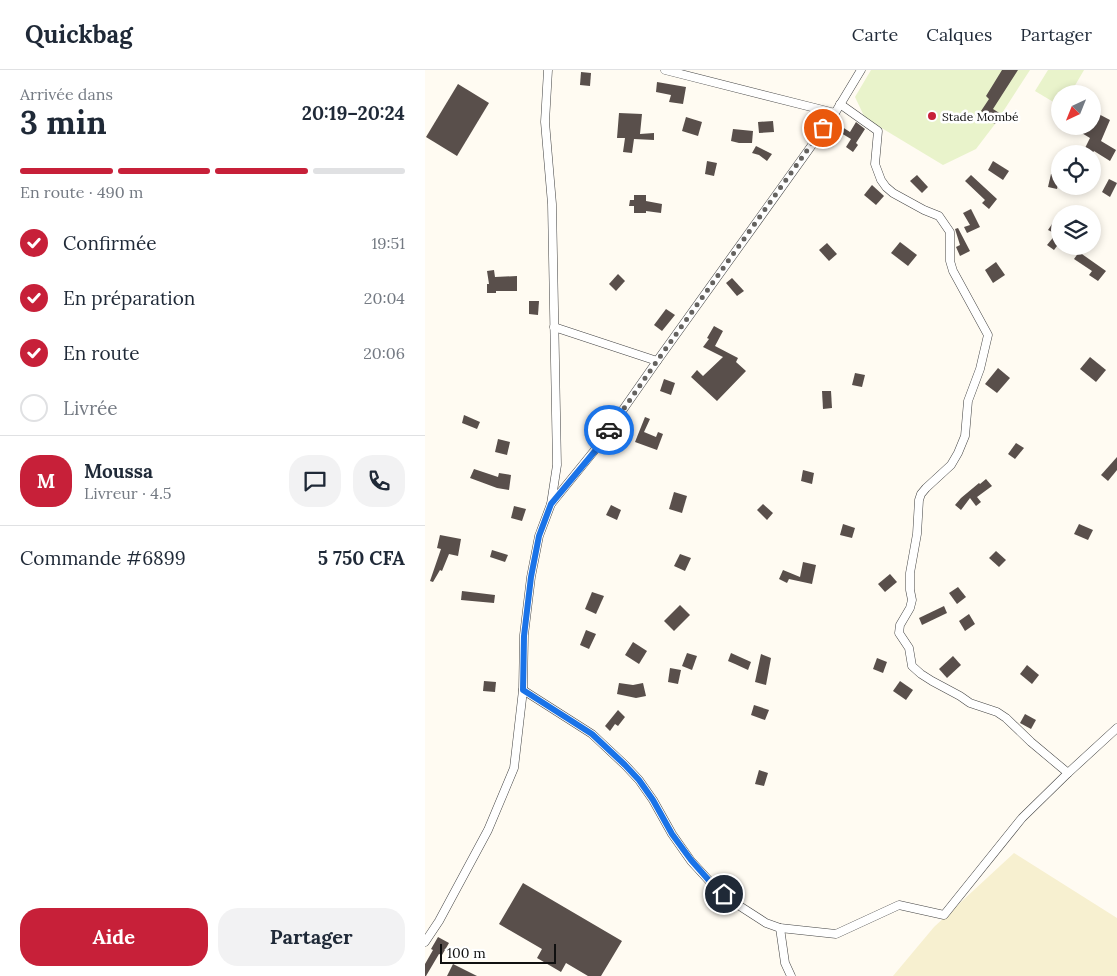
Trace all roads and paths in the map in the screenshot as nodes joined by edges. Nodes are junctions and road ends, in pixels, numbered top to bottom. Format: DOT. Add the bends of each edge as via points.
graph roads {
  1 [pos="548,70"];
  2 [pos="665,70"];
  3 [pos="861,70"];
  4 [pos="840,104"];
  5 [pos="835,113"];
  6 [pos="554,327"];
  7 [pos="657,361"];
  8 [pos="551,504"];
  9 [pos="523,690"];
  10 [pos="1117,728"];
  11 [pos="1068,772"];
  12 [pos="780,928"];
  13 [pos="425,942"];
  14 [pos="791,976"];
  1 -- 6 [label="street" via="545,122 552,204"];
  2 -- 5 [label="street"];
  3 -- 4 [label="street"];
  4 -- 5 [label="street"];
  4 -- 11 [label="street" via="878,131 875,164 886,187 939,216 950,232 953,271 988,335 968,401 965,436 959,453 919,500 917,534 909,574 912,600 899,633 909,648 912,666 921,674 970,703 1006,718"];
  5 -- 7 [label="street"];
  6 -- 7 [label="street"];
  6 -- 8 [label="street" via="557,465"];
  7 -- 8 [label="street" via="595,451"];
  8 -- 9 [label="street" via="539,536 531,577 524,636"];
  9 -- 12 [label="street" via="592,734 639,780 691,860 713,885 766,923"];
  9 -- 13 [label="street" via="514,768 488,830"];
  10 -- 11 [label="street"];
  11 -- 12 [label="street" via="1022,818 944,915 899,905 836,934"];
  12 -- 14 [label="street" via="785,963"];
}
